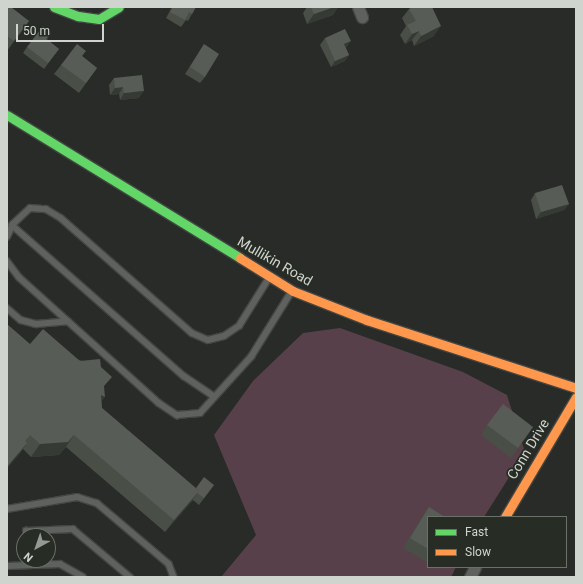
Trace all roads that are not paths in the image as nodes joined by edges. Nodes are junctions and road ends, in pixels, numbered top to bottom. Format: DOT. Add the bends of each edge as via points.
graph roads {
  1 [pos="54,7"];
  2 [pos="119,7"];
  3 [pos="7,115"];
  4 [pos="13,224"];
  5 [pos="7,231"];
  6 [pos="7,237"];
  7 [pos="7,261"];
  8 [pos="270,275"];
  9 [pos="293,291"];
  10 [pos="7,308"];
  11 [pos="68,321"];
  12 [pos="576,388"];
  13 [pos="215,397"];
  14 [pos="576,397"];
  15 [pos="7,509"];
  16 [pos="506,516"];
  17 [pos="56,530"];
  18 [pos="56,564"];
  19 [pos="475,568"];
  20 [pos="83,577"];
  21 [pos="130,577"];
  22 [pos="174,577"];
  23 [pos="470,577"];
  1 -- 2 [label="street" via="78,16 99,19"];
  3 -- 8 [label="street, Mullikin Road"];
  4 -- 5 [label="lane"];
  4 -- 6 [label="lane"];
  4 -- 8 [label="lane" via="30,208 46,209 61,218 192,333 208,340 224,336 239,326"];
  4 -- 13 [label="lane" via="184,376"];
  7 -- 11 [label="lane" via="19,277"];
  8 -- 9 [label="street, Mullikin Road"];
  9 -- 12 [label="street, Mullikin Road" via="367,320"];
  9 -- 13 [label="lane" via="251,357"];
  10 -- 11 [label="lane" via="21,320 36,324"];
  11 -- 13 [label="lane" via="159,403 177,415 200,413"];
  14 -- 16 [label="street, Conn Drive"];
  15 -- 22 [label="lane" via="77,497 97,503 169,564"];
  17 -- 21 [label="lane" via="73,529"];
  18 -- 20 [label="lane"];
  19 -- 23 [label="street"];
}
